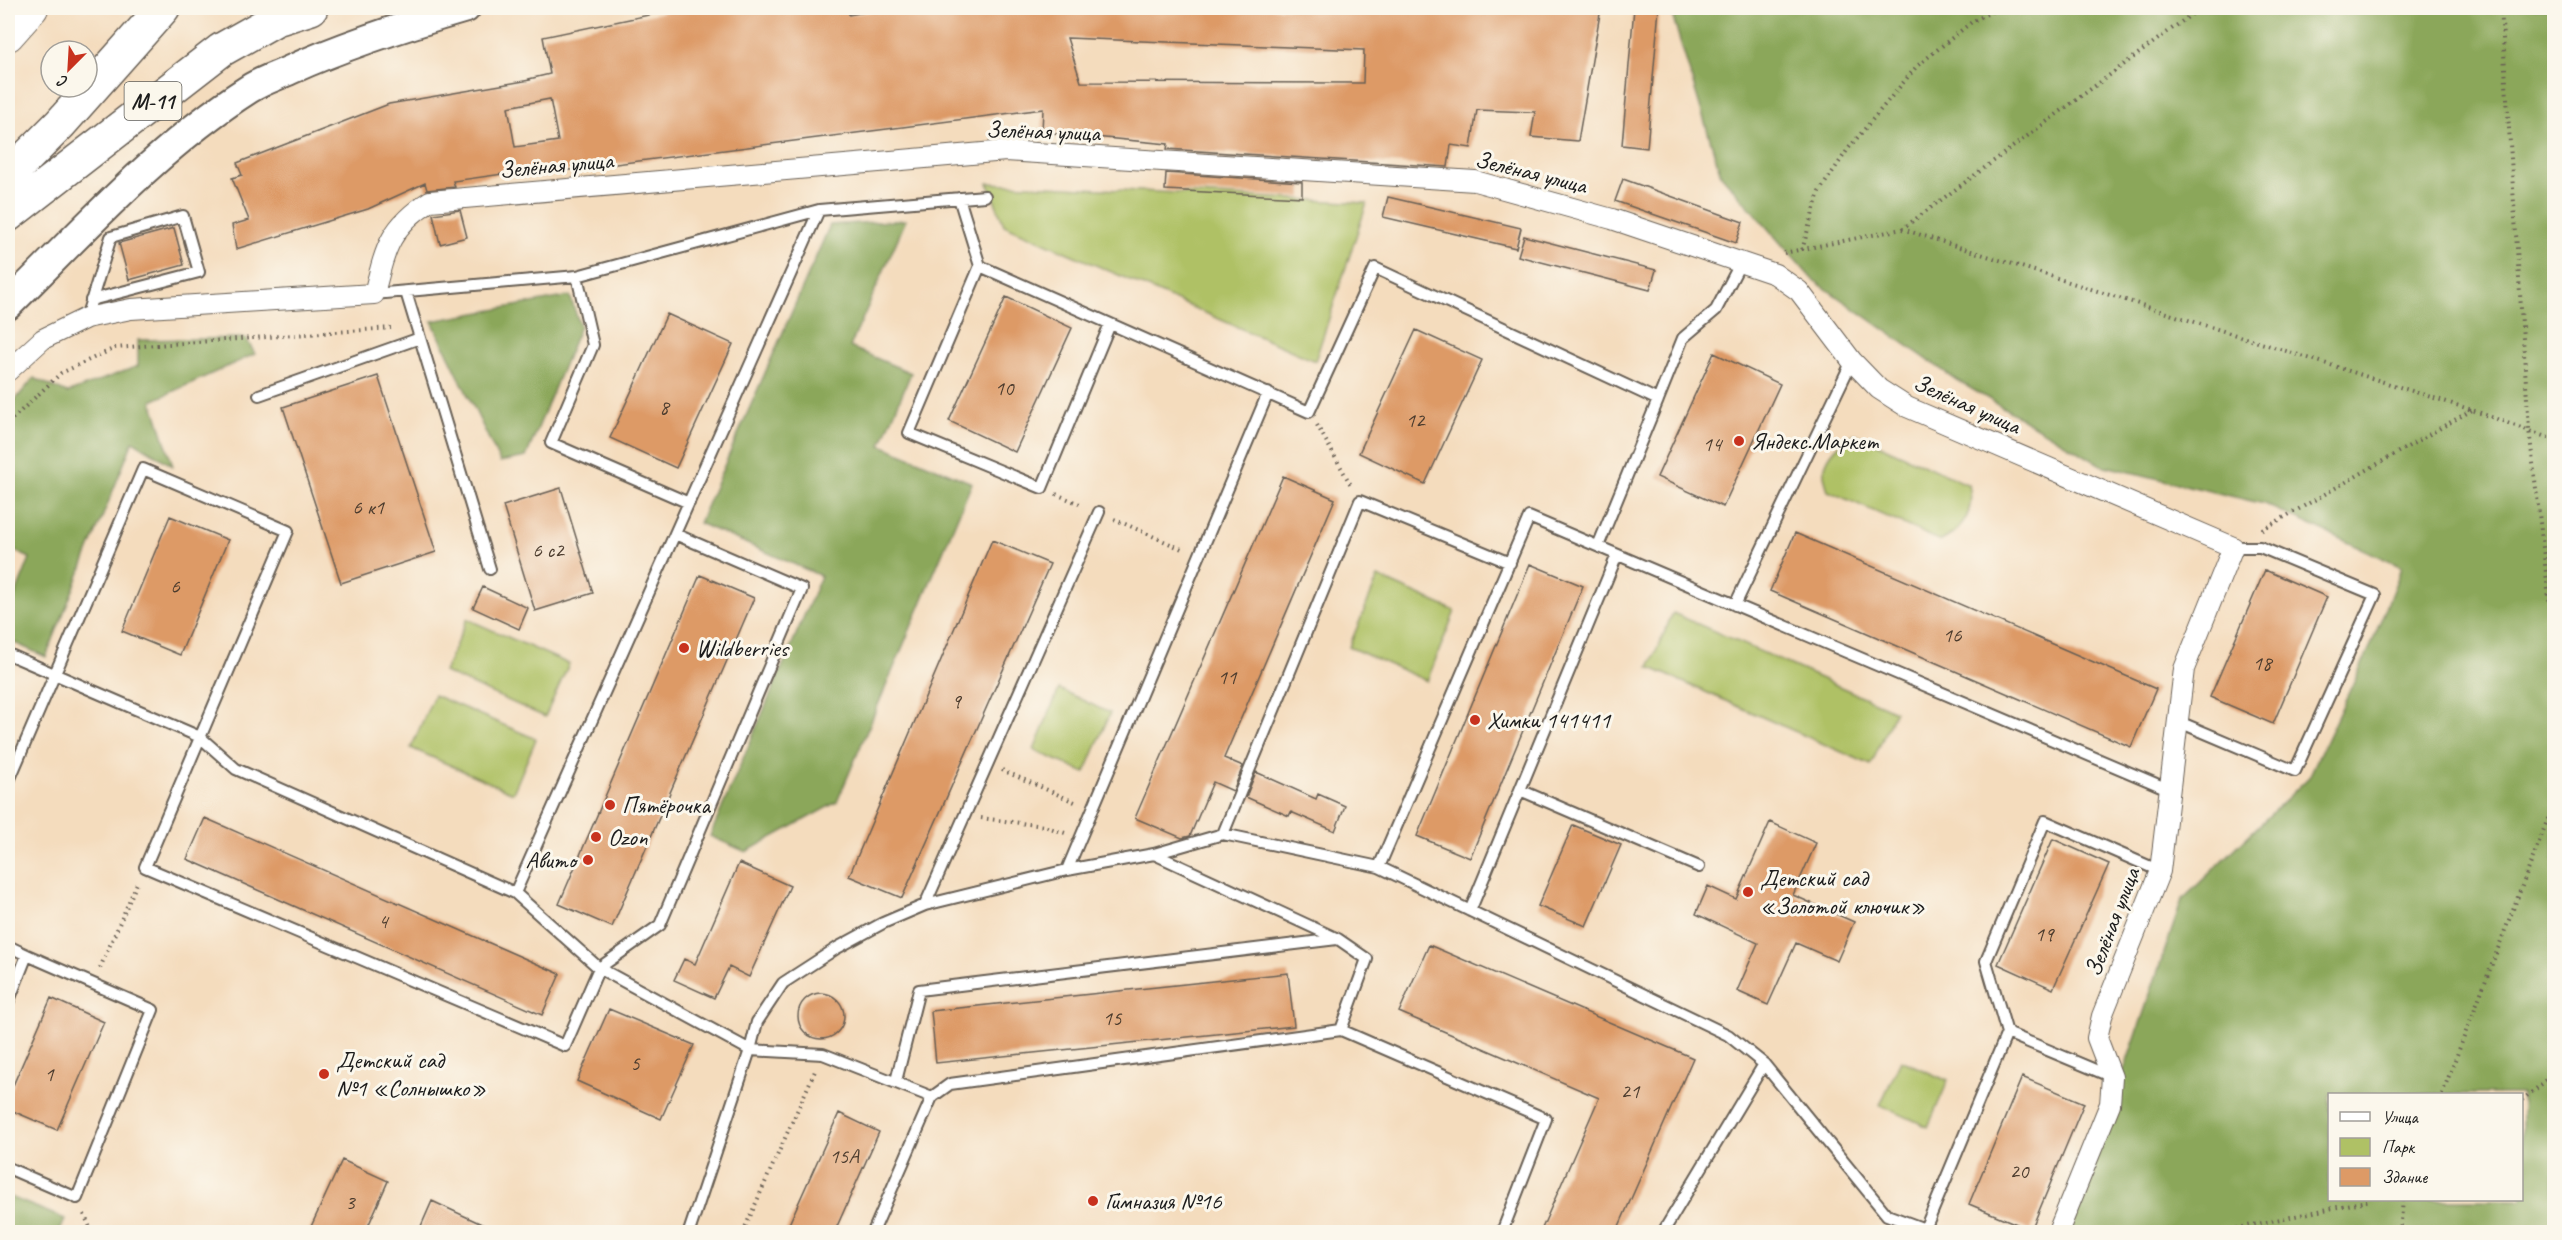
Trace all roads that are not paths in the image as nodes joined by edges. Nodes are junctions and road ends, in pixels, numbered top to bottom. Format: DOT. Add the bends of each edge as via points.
graph roads {
  1 [pos="32,8"];
  2 [pos="163,8"];
  3 [pos="311,8"];
  4 [pos="466,8"];
  5 [pos="8,34"];
  6 [pos="8,176"];
  7 [pos="985,196"];
  8 [pos="959,198"];
  9 [pos="819,210"];
  10 [pos="8,215"];
  11 [pos="1741,262"];
  12 [pos="980,266"];
  13 [pos="577,276"];
  14 [pos="406,292"];
  15 [pos="374,294"];
  16 [pos="8,305"];
  17 [pos="89,309"];
  18 [pos="1110,324"];
  19 [pos="420,339"];
  20 [pos="1852,362"];
  21 [pos="8,371"];
  22 [pos="1268,393"];
  23 [pos="259,395"];
  24 [pos="1658,400"];
  25 [pos="688,503"];
  26 [pos="1098,512"];
  27 [pos="675,534"];
  28 [pos="1598,546"];
  29 [pos="2233,547"];
  30 [pos="1617,555"];
  31 [pos="1510,563"];
  32 [pos="490,569"];
  33 [pos="1735,605"];
  34 [pos="8,654"];
  35 [pos="54,675"];
  36 [pos="2177,720"];
  37 [pos="200,737"];
  38 [pos="8,783"];
  39 [pos="2168,789"];
  40 [pos="1520,790"];
  41 [pos="1223,834"];
  42 [pos="1154,854"];
  43 [pos="1380,867"];
  44 [pos="1699,867"];
  45 [pos="1066,870"];
  46 [pos="2160,871"];
  47 [pos="515,893"];
  48 [pos="925,905"];
  49 [pos="1470,911"];
  50 [pos="1338,939"];
  51 [pos="8,946"];
  52 [pos="27,955"];
  53 [pos="598,968"];
  54 [pos="8,1003"];
  55 [pos="1341,1030"];
  56 [pos="2007,1033"];
  57 [pos="750,1050"];
  58 [pos="1764,1064"];
  59 [pos="2112,1077"];
  60 [pos="896,1081"];
  61 [pos="932,1097"];
  62 [pos="8,1168"];
  63 [pos="1929,1231"];
  64 [pos="689,1233"];
  65 [pos="873,1233"];
  66 [pos="1502,1233"];
  67 [pos="1663,1233"];
  68 [pos="2058,1233"];
  1 -- 5 [label="main road"];
  2 -- 6 [label="highway, М-11"];
  3 -- 10 [label="highway, М-11" via="276,19 221,50"];
  4 -- 16 [label="street, М-11" via="312,60 250,88 126,188"];
  7 -- 8 [label="lane"];
  8 -- 9 [label="lane"];
  8 -- 12 [label="lane"];
  9 -- 13 [label="lane"];
  9 -- 25 [label="lane"];
  11 -- 15 [label="street, Зелёная улица" via="1612,219 1475,182 1006,151 430,201 411,213 386,248"];
  11 -- 20 [label="street, Зелёная улица" via="1775,274 1799,291"];
  11 -- 24 [label="lane" via="1716,310 1683,338"];
  12 -- 18 [label="lane"];
  12 -- 18 [label="lane" via="909,433 1041,488"];
  13 -- 14 [label="lane"];
  13 -- 25 [label="lane" via="593,345 551,443"];
  14 -- 15 [label="lane"];
  14 -- 19 [label="lane"];
  15 -- 17 [label="street"];
  17 -- 17 [label="lane" via="111,237 183,216 199,272"];
  17 -- 21 [label="street" via="43,339"];
  18 -- 22 [label="lane"];
  19 -- 23 [label="lane"];
  19 -- 32 [label="lane"];
  20 -- 29 [label="street, Зелёная улица" via="1879,389 1907,407"];
  20 -- 33 [label="lane"];
  22 -- 24 [label="lane" via="1309,412 1375,268"];
  22 -- 45 [label="lane"];
  24 -- 28 [label="lane"];
  25 -- 27 [label="lane"];
  26 -- 48 [label="lane"];
  27 -- 47 [label="lane"];
  27 -- 53 [label="lane" via="802,589 660,925"];
  28 -- 30 [label="lane"];
  28 -- 31 [label="lane" via="1530,517"];
  29 -- 36 [label="street, Зелёная улица" via="2184,669"];
  29 -- 36 [label="lane" via="2260,547 2375,595 2295,771"];
  30 -- 33 [label="lane"];
  30 -- 40 [label="lane"];
  31 -- 41 [label="lane" via="1360,501"];
  31 -- 43 [label="lane"];
  33 -- 39 [label="lane"];
  34 -- 35 [label="lane"];
  35 -- 37 [label="lane"];
  35 -- 37 [label="lane" via="143,469 288,531"];
  35 -- 38 [label="lane"];
  36 -- 39 [label="street, Зелёная улица"];
  37 -- 47 [label="lane" via="236,769"];
  37 -- 53 [label="lane" via="145,867 565,1046"];
  39 -- 46 [label="street, Зелёная улица"];
  40 -- 44 [label="lane"];
  40 -- 49 [label="lane"];
  41 -- 42 [label="lane"];
  41 -- 43 [label="lane"];
  42 -- 45 [label="lane"];
  42 -- 50 [label="lane"];
  43 -- 49 [label="lane"];
  45 -- 48 [label="lane"];
  46 -- 56 [label="lane" via="2045,821 1986,961"];
  46 -- 59 [label="street, Зелёная улица" via="2102,1016 2097,1038"];
  47 -- 53 [label="lane"];
  48 -- 57 [label="lane" via="837,948 783,983 757,1022"];
  49 -- 58 [label="lane" via="1728,1035"];
  50 -- 55 [label="lane" via="1367,959"];
  50 -- 60 [label="lane" via="919,990"];
  51 -- 52 [label="lane"];
  52 -- 54 [label="lane"];
  52 -- 62 [label="lane" via="153,1010 76,1198"];
  53 -- 57 [label="lane"];
  55 -- 61 [label="lane" via="950,1084"];
  55 -- 66 [label="lane" via="1546,1119"];
  56 -- 59 [label="lane"];
  56 -- 63 [label="lane"];
  57 -- 60 [label="lane" via="823,1053"];
  57 -- 64 [label="lane"];
  58 -- 63 [label="lane" via="1887,1215"];
  58 -- 67 [label="lane"];
  59 -- 68 [label="street, Зелёная улица" via="2110,1104"];
  60 -- 61 [label="lane"];
  61 -- 65 [label="lane"];
}
